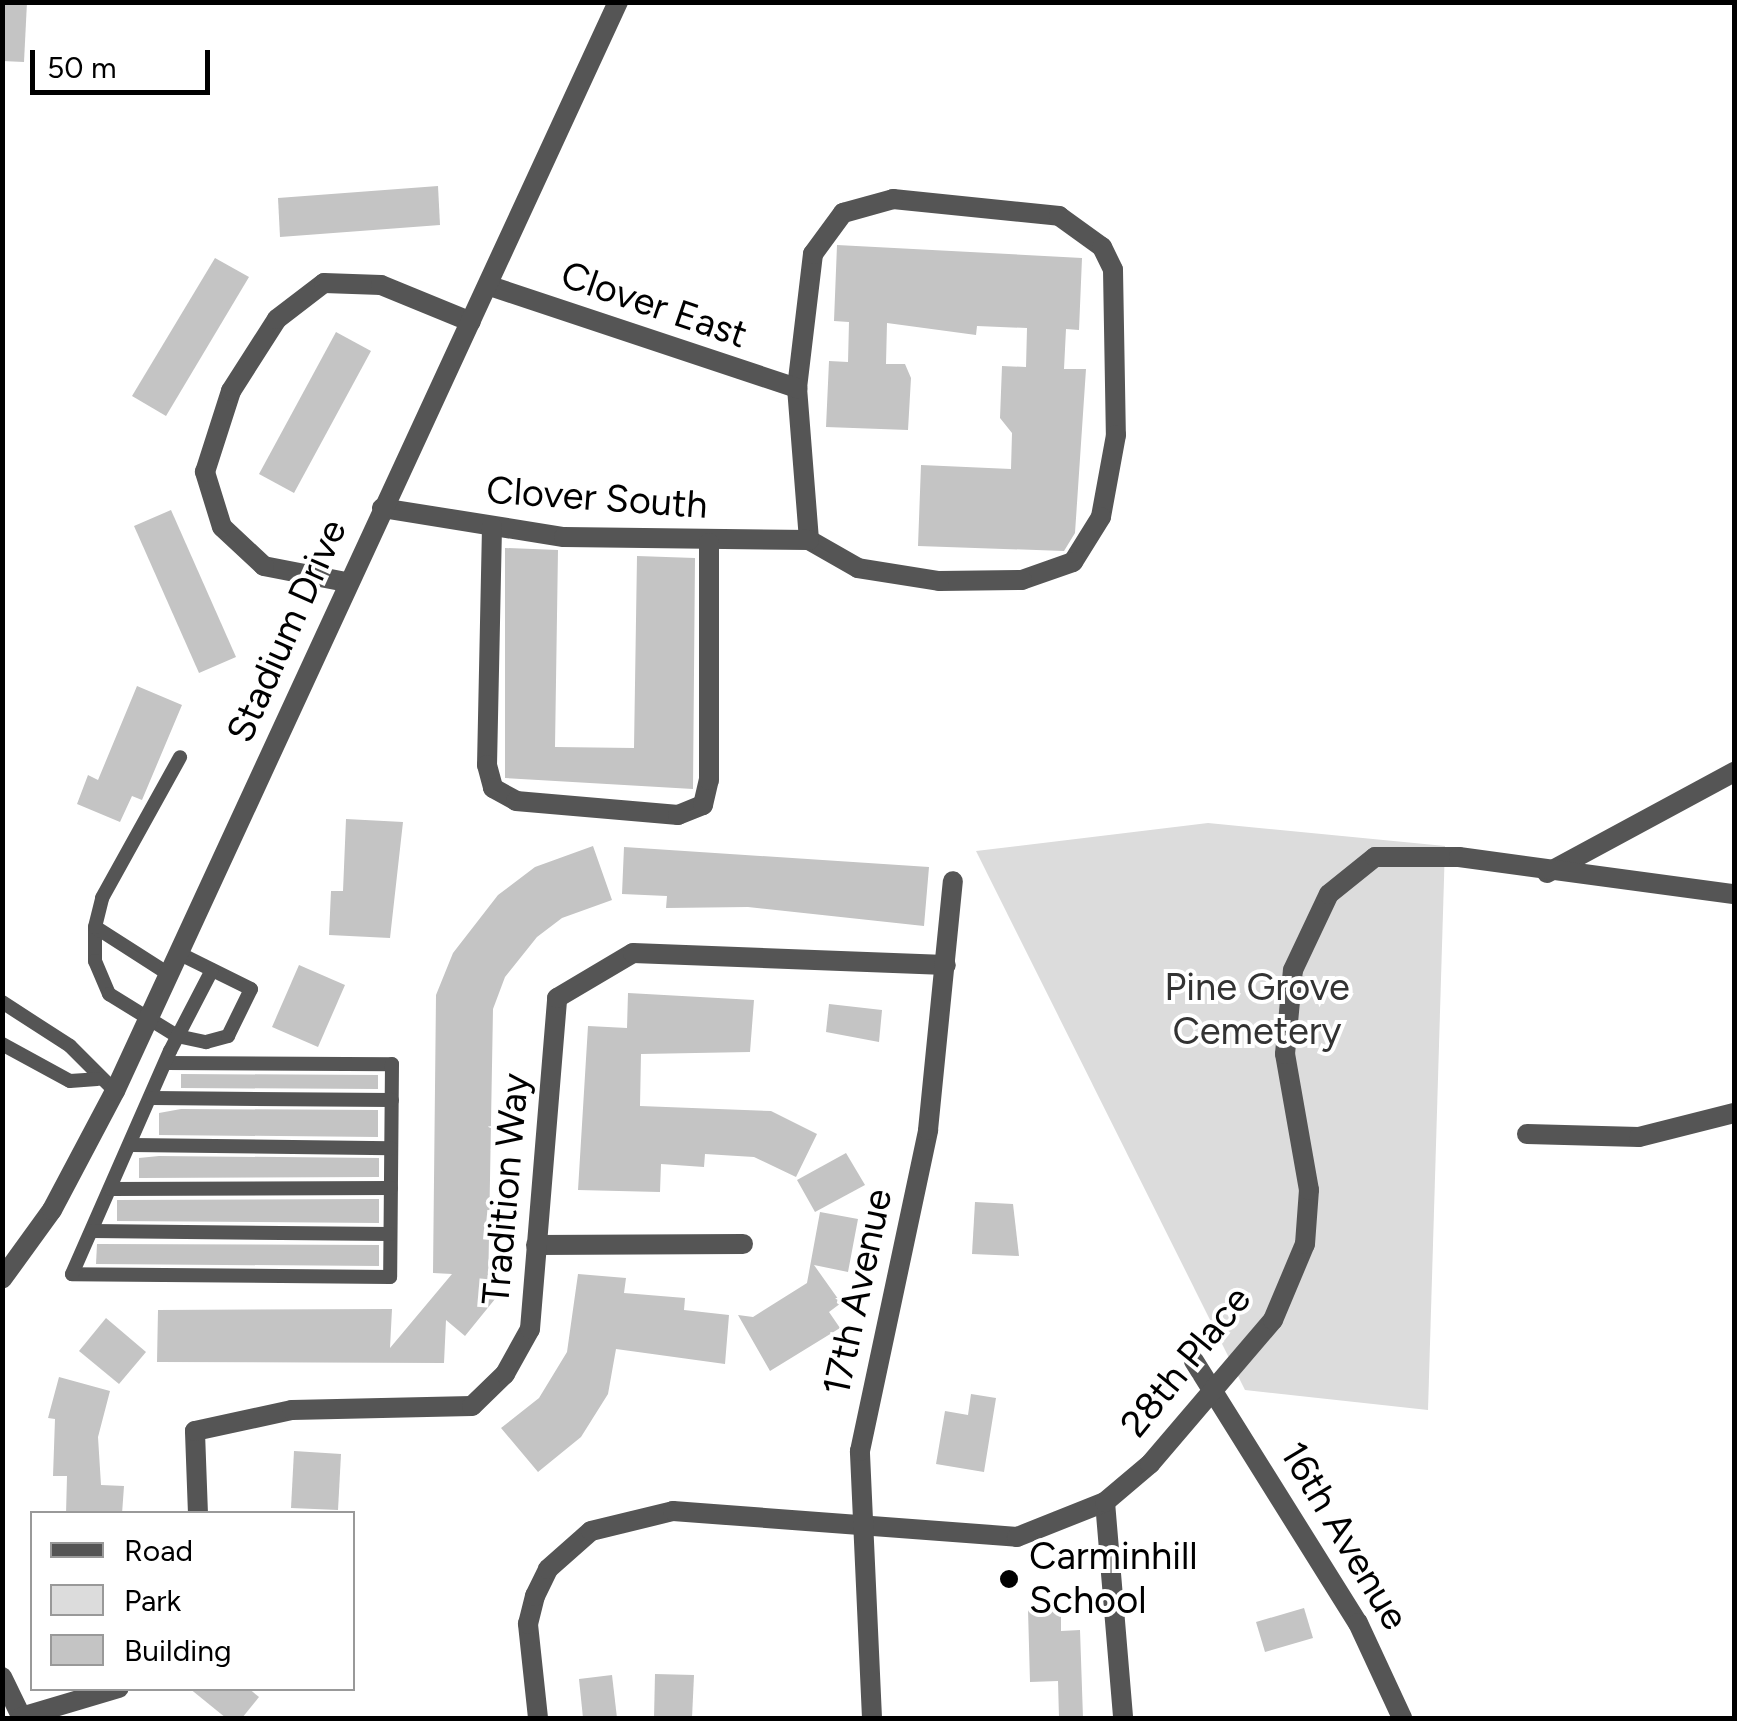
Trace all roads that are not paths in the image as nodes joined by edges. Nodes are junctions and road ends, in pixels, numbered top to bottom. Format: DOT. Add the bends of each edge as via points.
graph roads {
  1 [pos="618,2"];
  2 [pos="490,286"];
  3 [pos="471,322"];
  4 [pos="796,388"];
  5 [pos="382,508"];
  6 [pos="492,527"];
  7 [pos="809,540"];
  8 [pos="709,542"];
  9 [pos="346,582"];
  10 [pos="180,758"];
  11 [pos="1734,772"];
  12 [pos="1547,873"];
  13 [pos="953,881"];
  14 [pos="1734,894"];
  15 [pos="94,927"];
  16 [pos="178,953"];
  17 [pos="946,965"];
  18 [pos="212,970"];
  19 [pos="167,973"];
  20 [pos="2,1002"];
  21 [pos="146,1020"];
  22 [pos="177,1036"];
  23 [pos="2,1044"];
  24 [pos="166,1062"];
  25 [pos="106,1085"];
  26 [pos="153,1098"];
  27 [pos="392,1100"];
  28 [pos="1734,1112"];
  29 [pos="1526,1134"];
  30 [pos="132,1145"];
  31 [pos="392,1148"];
  32 [pos="391,1188"];
  33 [pos="111,1190"];
  34 [pos="92,1231"];
  35 [pos="390,1234"];
  36 [pos="743,1244"];
  37 [pos="536,1246"];
  38 [pos="2,1279"];
  39 [pos="1194,1362"];
  40 [pos="1212,1398"];
  41 [pos="1105,1502"];
  42 [pos="198,1511"];
  43 [pos="862,1525"];
  44 [pos="2,1676"];
  45 [pos="109,1691"];
  46 [pos="22,1718"];
  47 [pos="538,1718"];
  48 [pos="872,1718"];
  49 [pos="1122,1718"];
  50 [pos="1402,1718"];
  1 -- 2 [label="street, Stadium Drive"];
  2 -- 3 [label="street, Stadium Drive"];
  2 -- 4 [label="street, Clover East"];
  3 -- 5 [label="street, Stadium Drive"];
  3 -- 9 [label="street" via="381,285 324,283 277,319 232,391 205,472 222,527 264,566"];
  4 -- 7 [label="street"];
  4 -- 7 [label="street" via="813,254 823,230 843,213 893,199 1059,216 1083,227 1113,270 1116,436 1100,516 1073,562 1022,580 939,581 858,568"];
  5 -- 6 [label="street, Clover South"];
  5 -- 9 [label="street, Stadium Drive"];
  6 -- 8 [label="street, Clover South"];
  6 -- 8 [label="street" via="486,765 493,788 516,801 641,812 678,814 703,805 710,780"];
  7 -- 8 [label="street, Clover South"];
  9 -- 16 [label="street, Stadium Drive"];
  10 -- 15 [label="lane" via="102,898"];
  11 -- 12 [label="street"];
  12 -- 14 [label="street, 28th Place"];
  12 -- 40 [label="street, 28th Place" via="1459,857 1375,856 1329,894 1293,970 1285,1054 1310,1190 1304,1244 1273,1320"];
  13 -- 17 [label="street, 17th Avenue"];
  15 -- 19 [label="lane"];
  15 -- 21 [label="lane" via="94,961 110,994"];
  16 -- 18 [label="lane"];
  16 -- 19 [label="street, Stadium Drive"];
  17 -- 37 [label="street, Tradition Way" via="634,953 556,998"];
  17 -- 43 [label="street, 17th Avenue" via="928,1130 860,1451"];
  18 -- 22 [label="lane"];
  18 -- 22 [label="lane" via="251,988 228,1036 206,1042"];
  19 -- 21 [label="street, Stadium Drive"];
  20 -- 25 [label="lane" via="84,1057"];
  21 -- 22 [label="lane"];
  21 -- 25 [label="street, Stadium Drive"];
  22 -- 24 [label="lane"];
  23 -- 25 [label="lane" via="70,1081"];
  24 -- 26 [label="lane"];
  24 -- 27 [label="lane" via="392,1064"];
  25 -- 38 [label="street, Stadium Drive" via="52,1210"];
  26 -- 27 [label="lane"];
  26 -- 30 [label="lane"];
  27 -- 31 [label="lane"];
  28 -- 29 [label="street" via="1639,1137"];
  30 -- 31 [label="lane"];
  30 -- 33 [label="lane"];
  31 -- 32 [label="lane"];
  32 -- 33 [label="lane"];
  32 -- 35 [label="lane"];
  33 -- 34 [label="lane"];
  34 -- 35 [label="lane"];
  34 -- 35 [label="lane" via="72,1274 390,1276"];
  36 -- 37 [label="street"];
  37 -- 42 [label="street, Tradition Way" via="530,1329 505,1374 472,1406 292,1410 195,1432"];
  39 -- 40 [label="street, 16th Avenue"];
  40 -- 41 [label="street, 28th Place"];
  40 -- 50 [label="street, 16th Avenue" via="1358,1623"];
  41 -- 43 [label="street, 28th Place" via="1017,1536"];
  41 -- 49 [label="street"];
  43 -- 47 [label="street, 28th Place" via="673,1512 591,1531 548,1570 535,1596 528,1624"];
  43 -- 48 [label="street, 17th Avenue"];
  44 -- 46 [label="street"];
  45 -- 46 [label="street"];
}
